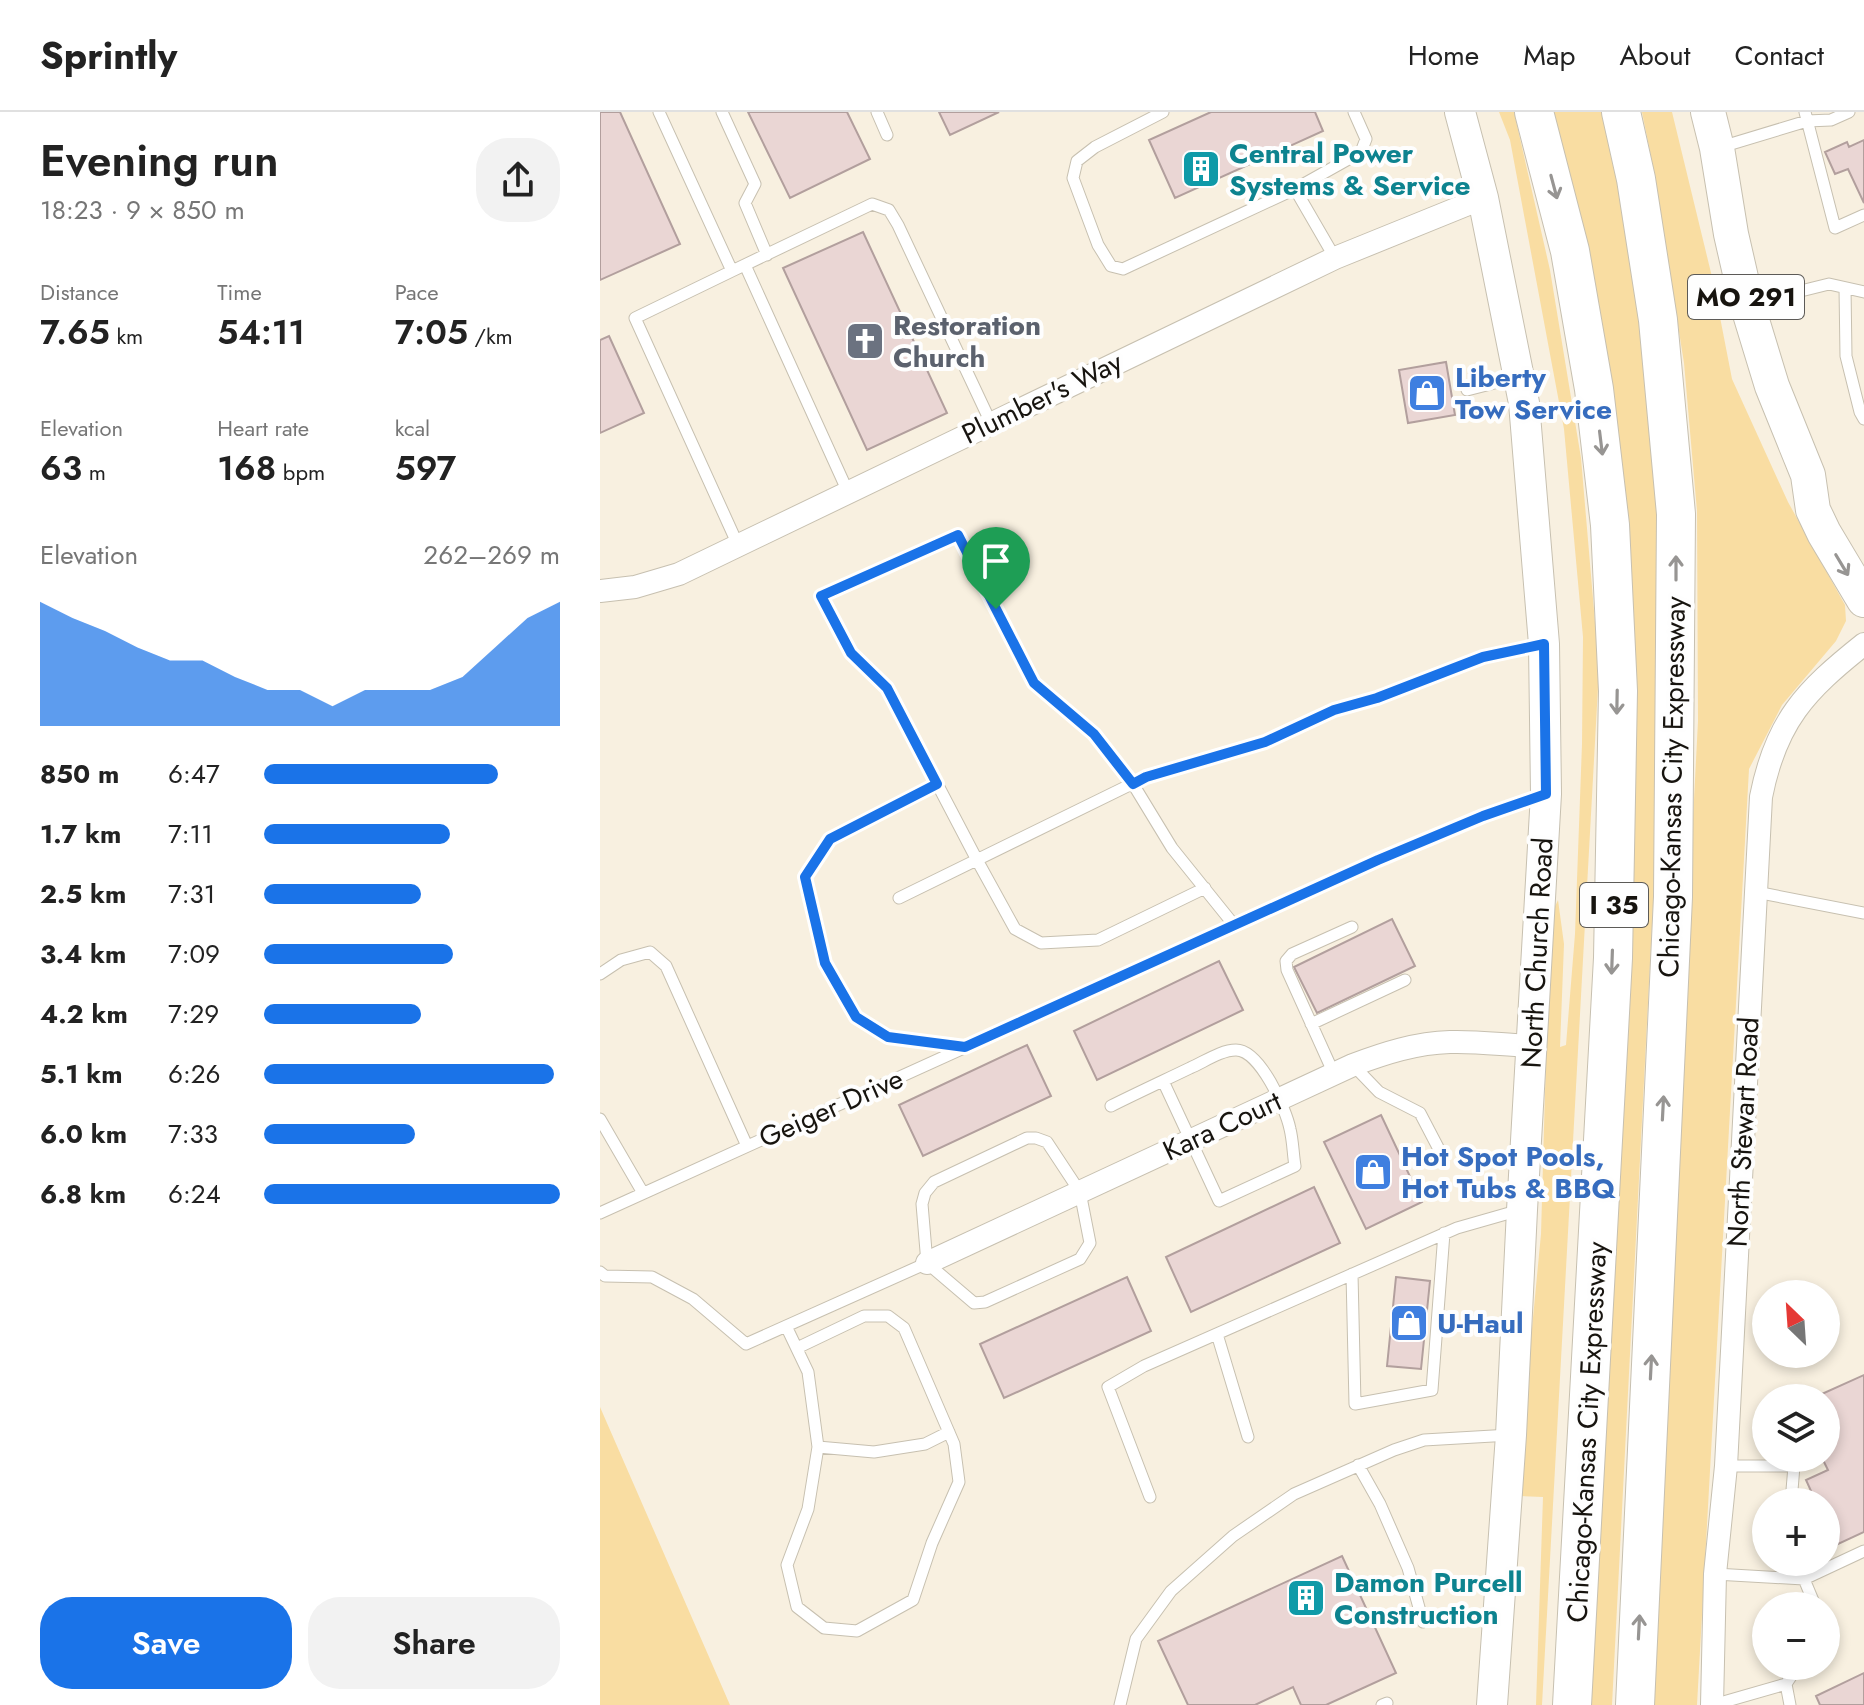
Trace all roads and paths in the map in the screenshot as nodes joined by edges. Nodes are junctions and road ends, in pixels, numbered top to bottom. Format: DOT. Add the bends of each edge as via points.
graph roads {
  1 [pos="659,112"];
  2 [pos="722,112"];
  3 [pos="877,112"];
  4 [pos="1163,112"];
  5 [pos="1354,112"];
  6 [pos="1460,112"];
  7 [pos="1534,112"];
  8 [pos="1621,112"];
  9 [pos="1708,112"];
  10 [pos="1849,112"];
  11 [pos="1806,116"];
  12 [pos="887,135"];
  13 [pos="1717,148"];
  14 [pos="1295,189"];
  15 [pos="1483,198"];
  16 [pos="1864,215"];
  17 [pos="767,255"];
  18 [pos="1335,258"];
  19 [pos="745,265"];
  20 [pos="732,271"];
  21 [pos="1845,288"];
  22 [pos="1864,292"];
  23 [pos="1747,304"];
  24 [pos="1519,377"];
  25 [pos="1467,390"];
  26 [pos="1864,419"];
  27 [pos="991,423"];
  28 [pos="1808,475"];
  29 [pos="848,492"];
  30 [pos="738,545"];
  31 [pos="1864,555"];
  32 [pos="600,591"];
  33 [pos="1864,600"];
  34 [pos="1544,644"];
  35 [pos="1864,644"];
  36 [pos="937,784"];
  37 [pos="1133,784"];
  38 [pos="1546,794"];
  39 [pos="977,860"];
  40 [pos="1205,888"];
  41 [pos="1756,892"];
  42 [pos="899,898"];
  43 [pos="1864,913"];
  44 [pos="1234,925"];
  45 [pos="1352,927"];
  46 [pos="600,974"];
  47 [pos="1405,980"];
  48 [pos="1311,1024"];
  49 [pos="1531,1046"];
  50 [pos="965,1047"];
  51 [pos="1344,1070"];
  52 [pos="1163,1081"];
  53 [pos="1281,1099"];
  54 [pos="1111,1106"];
  55 [pos="600,1119"];
  56 [pos="1190,1141"];
  57 [pos="747,1146"];
  58 [pos="1443,1157"];
  59 [pos="1080,1192"];
  60 [pos="643,1193"];
  61 [pos="1522,1210"];
  62 [pos="600,1213"];
  63 [pos="1444,1233"];
  64 [pos="927,1263"];
  65 [pos="600,1272"];
  66 [pos="1352,1274"];
  67 [pos="786,1326"];
  68 [pos="1217,1334"];
  69 [pos="797,1348"];
  70 [pos="949,1432"];
  71 [pos="1511,1435"];
  72 [pos="1248,1437"];
  73 [pos="818,1447"];
  74 [pos="1358,1465"];
  75 [pos="1726,1466"];
  76 [pos="1792,1488"];
  77 [pos="1150,1497"];
  78 [pos="1864,1551"];
  79 [pos="1715,1574"];
  80 [pos="1784,1578"];
  81 [pos="1804,1579"];
  82 [pos="1809,1592"];
  83 [pos="1423,1622"];
  84 [pos="1789,1680"];
  85 [pos="1786,1684"];
  86 [pos="1120,1705"];
  87 [pos="1492,1705"];
  88 [pos="1572,1705"];
  89 [pos="1635,1705"];
  90 [pos="1713,1705"];
  91 [pos="1790,1705"];
  1 -- 20 [label="lane"];
  2 -- 17 [label="lane" via="755,184 745,203"];
  3 -- 12 [label="lane"];
  4 -- 14 [label="lane" via="1077,161 1073,178 1111,266 1123,269"];
  5 -- 14 [label="lane" via="1366,139 1361,152"];
  6 -- 15 [label="main road, North Church Road"];
  7 -- 88 [label="highway, Chicago-Kansas City Expressway / I 35, one-way" via="1570,251 1594,389 1610,525 1618,691 1613,958"];
  89 -- 8 [label="highway, Chicago-Kansas City Expressway / I 35, one-way" via="1673,897 1676,514 1658,320"];
  9 -- 13 [label="main road, MO 291"];
  10 -- 11 [label="lane" via="1831,120"];
  11 -- 13 [label="lane"];
  11 -- 16 [label="lane" via="1835,228"];
  13 -- 23 [label="main road, MO 291"];
  14 -- 18 [label="lane"];
  15 -- 18 [label="street, Plumber's Way"];
  15 -- 24 [label="main road, North Church Road"];
  17 -- 19 [label="lane"];
  17 -- 27 [label="lane" via="872,204 889,210"];
  18 -- 27 [label="street, Plumber's Way"];
  19 -- 20 [label="lane"];
  19 -- 29 [label="lane"];
  20 -- 30 [label="lane" via="635,318"];
  21 -- 22 [label="lane"];
  21 -- 23 [label="lane" via="1829,284"];
  21 -- 26 [label="lane" via="1846,356"];
  23 -- 28 [label="main road, MO 291" via="1772,386"];
  24 -- 25 [label="lane"];
  24 -- 34 [label="main road, North Church Road"];
  27 -- 29 [label="street, Plumber's Way"];
  28 -- 31 [label="main road, MO 291"];
  28 -- 33 [label="main road, MO 291, one-way" via="1813,510"];
  29 -- 30 [label="street, Plumber's Way"];
  30 -- 32 [label="street, Plumber's Way" via="679,574"];
  34 -- 37 [label="lane" via="1483,657 1334,710 1265,742"];
  34 -- 38 [label="main road, North Church Road"];
  35 -- 41 [label="street, North Stewart Road" via="1803,698 1775,745 1761,797"];
  36 -- 37 [label="lane" via="887,688 851,653 821,596 958,535 1034,683 1094,734"];
  36 -- 39 [label="lane"];
  36 -- 50 [label="lane" via="830,839 805,877 825,963 856,1017 888,1037"];
  37 -- 39 [label="lane"];
  37 -- 40 [label="lane" via="1172,848"];
  38 -- 44 [label="lane, Geiger Drive" via="1391,854"];
  38 -- 49 [label="main road, North Church Road"];
  39 -- 40 [label="lane" via="1015,929 1041,943 1098,940"];
  39 -- 42 [label="lane"];
  40 -- 44 [label="lane"];
  41 -- 43 [label="lane"];
  41 -- 75 [label="street, North Stewart Road"];
  44 -- 50 [label="lane, Geiger Drive"];
  45 -- 48 [label="lane" via="1286,961"];
  46 -- 57 [label="lane" via="621,960 650,952 666,966"];
  47 -- 48 [label="lane"];
  48 -- 51 [label="lane"];
  49 -- 51 [label="street, Kara Court" via="1450,1042 1405,1048"];
  49 -- 61 [label="main road, North Church Road"];
  50 -- 57 [label="lane, Geiger Drive"];
  51 -- 53 [label="street, Kara Court"];
  51 -- 58 [label="lane" via="1420,1113"];
  52 -- 53 [label="lane" via="1235,1050 1254,1059"];
  52 -- 54 [label="lane"];
  52 -- 56 [label="lane"];
  53 -- 56 [label="street, Kara Court"];
  53 -- 56 [label="lane" via="1295,1166 1219,1201"];
  55 -- 60 [label="lane"];
  56 -- 59 [label="street, Kara Court"];
  57 -- 60 [label="lane, Geiger Drive"];
  59 -- 64 [label="street, Kara Court"];
  59 -- 64 [label="lane" via="1090,1243 1080,1259 974,1303"];
  59 -- 64 [label="lane" via="1047,1142 1027,1138 1014,1144 934,1182 925,1193"];
  60 -- 62 [label="lane, Geiger Drive"];
  61 -- 63 [label="lane"];
  61 -- 71 [label="main road, North Church Road"];
  63 -- 66 [label="lane"];
  63 -- 66 [label="lane" via="1432,1390 1355,1404"];
  64 -- 67 [label="lane"];
  65 -- 67 [label="lane" via="652,1277 693,1299 746,1344"];
  66 -- 68 [label="lane"];
  67 -- 69 [label="lane"];
  68 -- 72 [label="lane"];
  68 -- 77 [label="lane" via="1108,1387"];
  69 -- 70 [label="lane" via="864,1316 888,1316 904,1328"];
  69 -- 73 [label="lane" via="808,1372"];
  70 -- 73 [label="lane" via="925,1444 874,1452"];
  70 -- 73 [label="lane" via="959,1482 913,1600 857,1631 824,1628 797,1607 787,1565 808,1509"];
  71 -- 74 [label="lane" via="1424,1440"];
  71 -- 87 [label="main road, North Church Road"];
  74 -- 83 [label="lane" via="1408,1568"];
  74 -- 86 [label="lane" via="1294,1494 1233,1536 1171,1591 1136,1639"];
  75 -- 76 [label="lane" via="1794,1466"];
  75 -- 79 [label="street, North Stewart Road"];
  78 -- 81 [label="lane"];
  79 -- 80 [label="lane"];
  79 -- 90 [label="street, North Stewart Road"];
  80 -- 81 [label="lane"];
  81 -- 82 [label="lane"];
  84 -- 85 [label="lane"];
  85 -- 90 [label="lane"];
  85 -- 91 [label="lane"];
}
